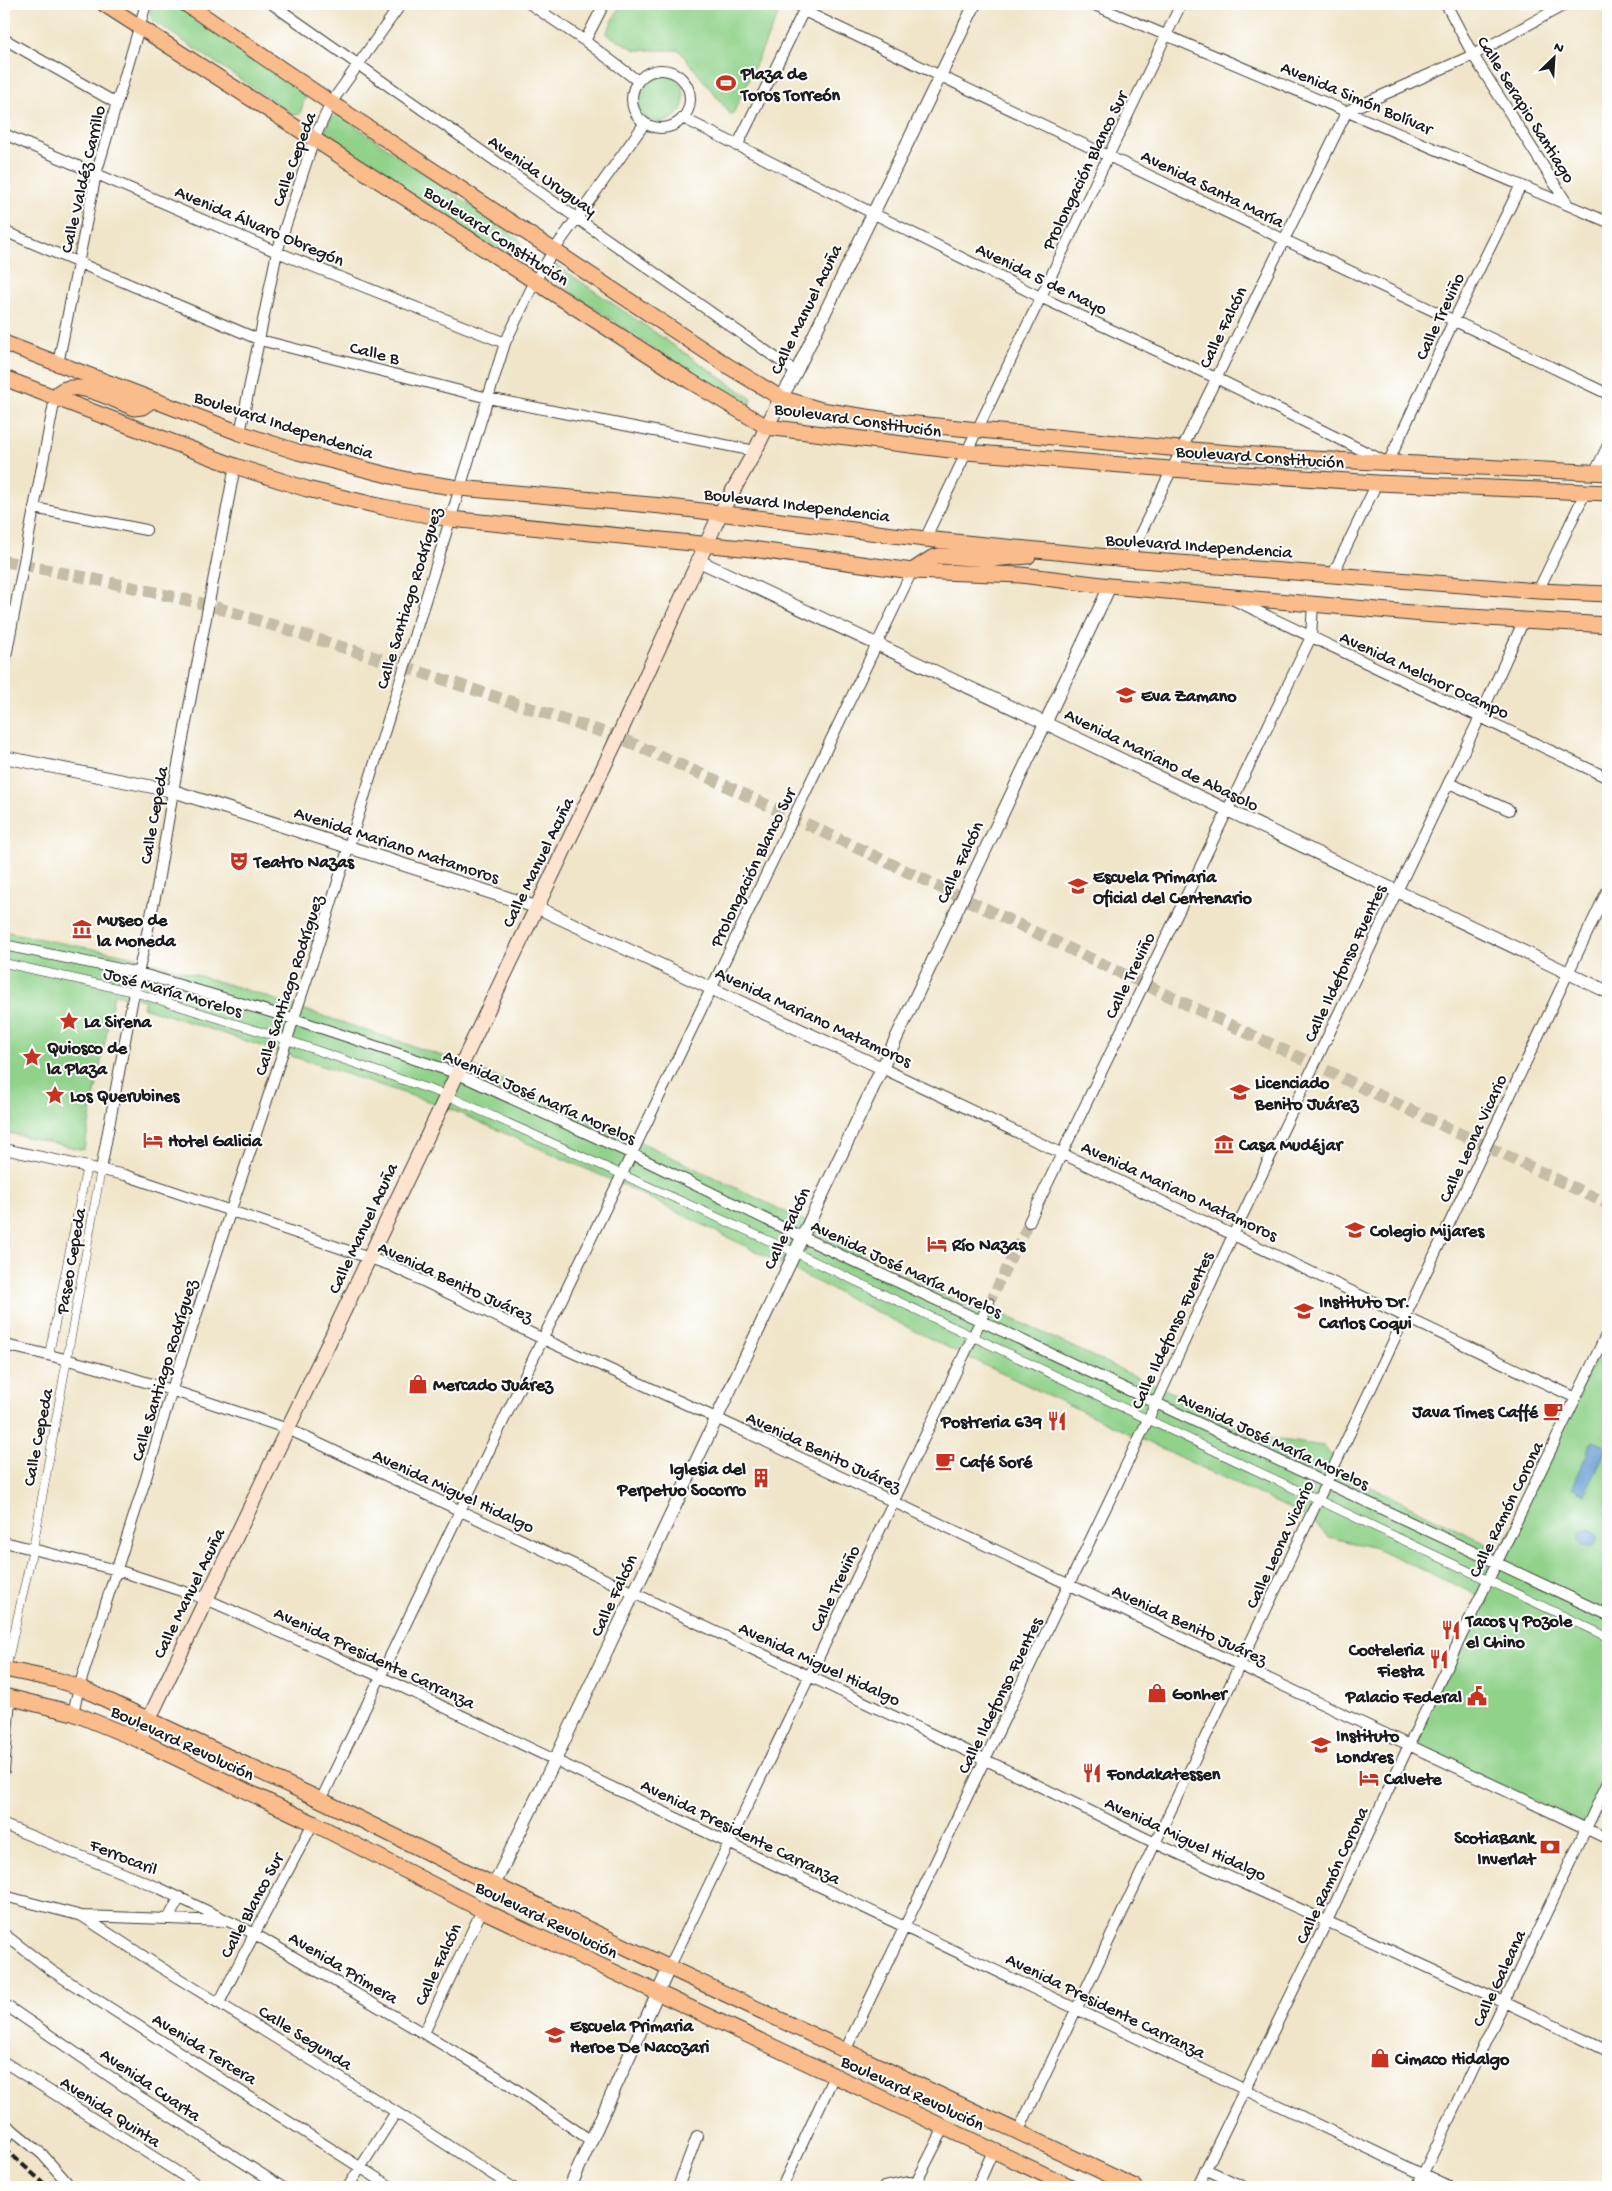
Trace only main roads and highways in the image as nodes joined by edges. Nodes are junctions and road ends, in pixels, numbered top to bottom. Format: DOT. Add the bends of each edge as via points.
graph roads {
  1 [pos="104,4"];
  2 [pos="186,4"];
  3 [pos="4,343"];
  4 [pos="4,378"];
  5 [pos="55,398"];
  6 [pos="781,398"];
  7 [pos="152,400"];
  8 [pos="767,427"];
  9 [pos="1602,473"];
  10 [pos="1608,493"];
  11 [pos="721,512"];
  12 [pos="706,545"];
  13 [pos="1044,551"];
  14 [pos="912,571"];
  15 [pos="1608,594"];
  16 [pos="1608,625"];
  17 [pos="5,1669"];
  18 [pos="7,1697"];
  19 [pos="148,1720"];
  20 [pos="138,1740"];
  21 [pos="1071,2187"];
  22 [pos="1136,2187"];
  1 -- 8 [label="main road, Boulevard Constitución" via="690,381"];
  2 -- 6 [label="main road, Boulevard Constitución" via="728,366"];
  3 -- 7 [label="main road, Boulevard Independencia"];
  4 -- 5 [label="main road"];
  5 -- 7 [label="main road" via="65,388 77,386 134,408"];
  5 -- 12 [label="main road" via="307,490 450,520"];
  6 -- 8 [label="main road, Calle Manuel Acuña"];
  6 -- 9 [label="main road, Boulevard Constitución" via="821,410 906,423 1180,449"];
  7 -- 11 [label="main road, Boulevard Independencia" via="240,433 361,470 459,488"];
  8 -- 10 [label="main road, Boulevard Constitución" via="966,452 1170,469"];
  8 -- 11 [label="main road, Calle Manuel Acuña"];
  11 -- 12 [label="main road, Calle Manuel Acuña"];
  11 -- 13 [label="main road, Boulevard Independencia"];
  12 -- 14 [label="main road"];
  12 -- 19 [label="main road, Calle Manuel Acuña"];
  13 -- 14 [label="main road" via="1000,558 939,556"];
  13 -- 15 [label="main road, Boulevard Independencia"];
  14 -- 16 [label="main road" via="1021,575 1229,597"];
  17 -- 19 [label="main road" via="79,1687"];
  18 -- 20 [label="main road, Boulevard Revolución" via="74,1713"];
  19 -- 20 [label="main road, Calle Manuel Acuña"];
  19 -- 22 [label="main road"];
  20 -- 21 [label="main road, Boulevard Revolución" via="313,1823 482,1910"];
}
